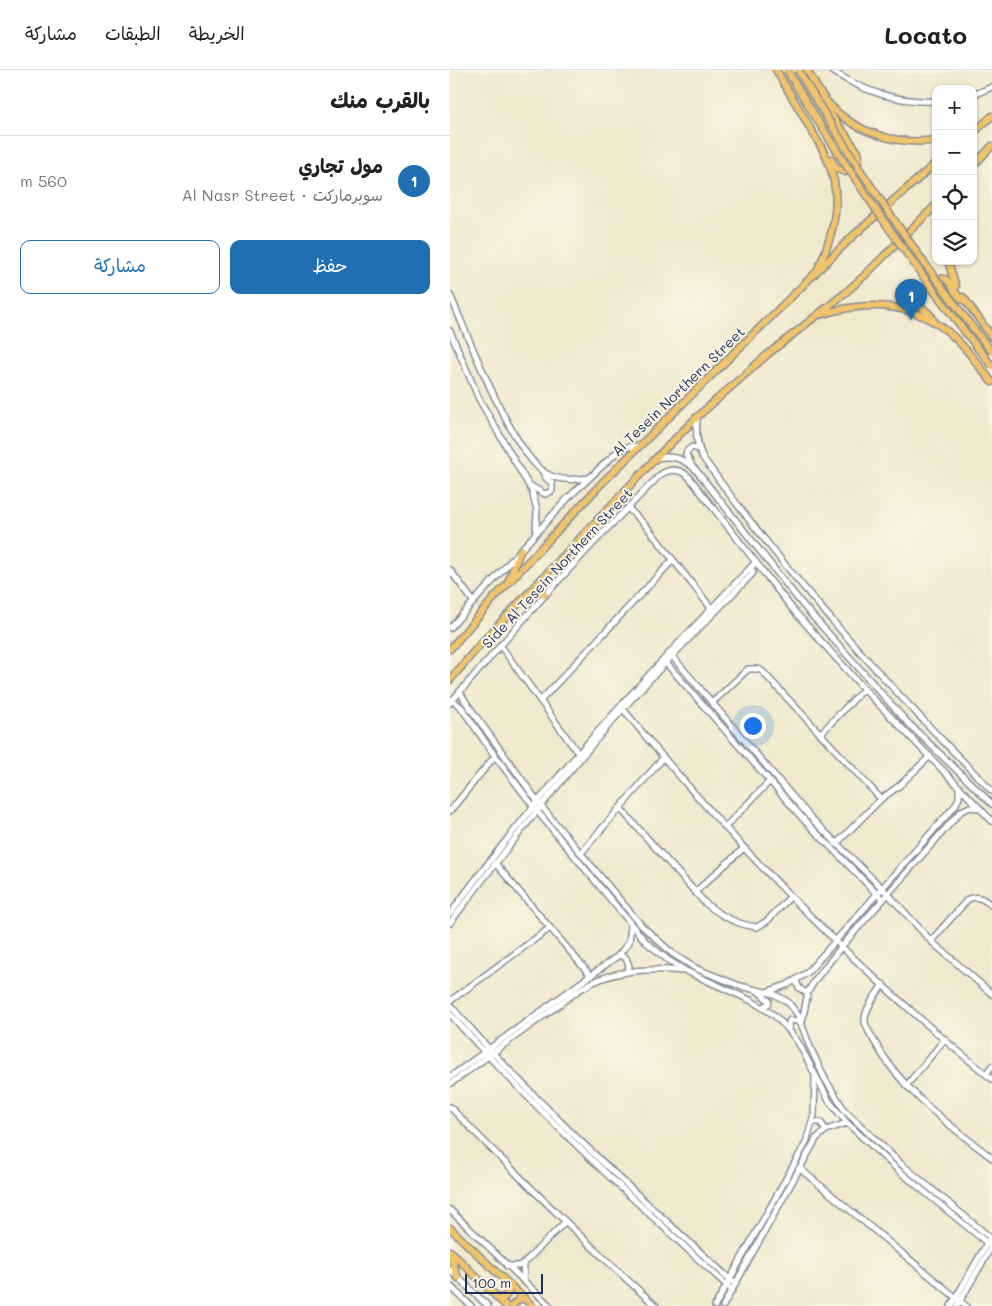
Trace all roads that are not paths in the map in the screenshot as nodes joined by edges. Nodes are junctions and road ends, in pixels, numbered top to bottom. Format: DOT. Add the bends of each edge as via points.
graph roads {
  1 [pos="776,70"];
  2 [pos="787,70"];
  3 [pos="798,70"];
  4 [pos="807,70"];
  5 [pos="831,70"];
  6 [pos="992,87"];
  7 [pos="820,93"];
  8 [pos="977,93"];
  9 [pos="932,102"];
  10 [pos="992,116"];
  11 [pos="984,124"];
  12 [pos="977,127"];
  13 [pos="976,130"];
  14 [pos="932,140"];
  15 [pos="992,146"];
  16 [pos="823,151"];
  17 [pos="977,162"];
  18 [pos="932,166"];
  19 [pos="932,209"];
  20 [pos="949,265"];
  21 [pos="815,274"];
  22 [pos="450,295"];
  23 [pos="965,301"];
  24 [pos="813,317"];
  25 [pos="934,322"];
  26 [pos="450,330"];
  27 [pos="992,336"];
  28 [pos="992,352"];
  29 [pos="992,366"];
  30 [pos="992,382"];
  31 [pos="697,417"];
  32 [pos="639,446"];
  33 [pos="698,449"];
  34 [pos="656,458"];
  35 [pos="542,470"];
  36 [pos="696,470"];
  37 [pos="589,478"];
  38 [pos="529,484"];
  39 [pos="628,508"];
  40 [pos="536,533"];
  41 [pos="521,548"];
  42 [pos="673,560"];
  43 [pos="753,565"];
  44 [pos="450,570"];
  45 [pos="507,584"];
  46 [pos="535,586"];
  47 [pos="545,595"];
  48 [pos="473,601"];
  49 [pos="802,604"];
  50 [pos="711,608"];
  51 [pos="794,610"];
  52 [pos="450,628"];
  53 [pos="500,645"];
  54 [pos="450,648"];
  55 [pos="672,656"];
  56 [pos="666,662"];
  57 [pos="453,674"];
  58 [pos="450,680"];
  59 [pos="643,684"];
  60 [pos="864,689"];
  61 [pos="460,691"];
  62 [pos="541,700"];
  63 [pos="451,702"];
  64 [pos="712,703"];
  65 [pos="623,709"];
  66 [pos="915,713"];
  67 [pos="906,721"];
  68 [pos="927,725"];
  69 [pos="919,733"];
  70 [pos="820,734"];
  71 [pos="578,753"];
  72 [pos="495,756"];
  73 [pos="930,756"];
  74 [pos="663,758"];
  75 [pos="770,781"];
  76 [pos="959,788"];
  77 [pos="992,791"];
  78 [pos="881,799"];
  79 [pos="539,803"];
  80 [pos="992,804"];
  81 [pos="535,808"];
  82 [pos="620,808"];
  83 [pos="979,808"];
  84 [pos="450,811"];
  85 [pos="992,821"];
  86 [pos="725,827"];
  87 [pos="836,844"];
  88 [pos="744,848"];
  89 [pos="581,853"];
  90 [pos="495,863"];
  91 [pos="882,888"];
  92 [pos="694,892"];
  93 [pos="877,894"];
  94 [pos="888,894"];
  95 [pos="791,896"];
  96 [pos="883,900"];
  97 [pos="992,906"];
  98 [pos="450,914"];
  99 [pos="450,923"];
  100 [pos="631,924"];
  101 [pos="550,928"];
  102 [pos="836,940"];
  103 [pos="931,941"];
  104 [pos="842,946"];
  105 [pos="619,955"];
  106 [pos="627,971"];
  107 [pos="686,971"];
  108 [pos="591,976"];
  109 [pos="796,981"];
  110 [pos="883,984"];
  111 [pos="758,990"];
  112 [pos="766,992"];
  113 [pos="808,992"];
  114 [pos="992,994"];
  115 [pos="450,1001"];
  116 [pos="450,1005"];
  117 [pos="763,1007"];
  118 [pos="450,1014"];
  119 [pos="802,1022"];
  120 [pos="790,1031"];
  121 [pos="945,1039"];
  122 [pos="488,1053"];
  123 [pos="992,1066"];
  124 [pos="814,1073"];
  125 [pos="986,1074"];
  126 [pos="450,1077"];
  127 [pos="992,1079"];
  128 [pos="450,1084"];
  129 [pos="906,1086"];
  130 [pos="450,1107"];
  131 [pos="813,1122"];
  132 [pos="847,1123"];
  133 [pos="826,1130"];
  134 [pos="992,1158"];
  135 [pos="799,1168"];
  136 [pos="611,1174"];
  137 [pos="450,1210"];
  138 [pos="565,1222"];
  139 [pos="450,1228"];
  140 [pos="991,1238"];
  141 [pos="991,1245"];
  142 [pos="450,1253"];
  143 [pos="524,1263"];
  144 [pos="507,1266"];
  145 [pos="450,1270"];
  146 [pos="458,1278"];
  147 [pos="730,1279"];
  148 [pos="523,1281"];
  149 [pos="726,1284"];
  150 [pos="735,1284"];
  151 [pos="450,1286"];
  152 [pos="510,1286"];
  153 [pos="732,1290"];
  154 [pos="497,1298"];
  155 [pos="524,1298"];
  156 [pos="958,1301"];
  157 [pos="471,1306"];
  158 [pos="488,1306"];
  159 [pos="506,1306"];
  160 [pos="512,1306"];
  161 [pos="532,1306"];
  162 [pos="550,1306"];
  163 [pos="656,1306"];
  164 [pos="715,1306"];
  165 [pos="723,1306"];
  166 [pos="951,1306"];
  167 [pos="966,1306"];
  1 -- 16 [label="main road"];
  2 -- 29 [label="main road, bridge" via="894,237"];
  3 -- 28 [label="main road, bridge" via="885,207"];
  4 -- 7 [label="main road"];
  5 -- 9 [label="street" via="887,96"];
  6 -- 8 [label="street"];
  7 -- 14 [label="main road" via="838,112 876,134 907,141"];
  7 -- 16 [label="main road" via="823,104 858,152 859,159 851,169 843,171 836,168"];
  10 -- 11 [label="main road"];
  11 -- 12 [label="main road"];
  11 -- 13 [label="main road"];
  15 -- 17 [label="main road"];
  16 -- 21 [label="main road" via="835,184 835,214 828,246"];
  18 -- 21 [label="main road, Al Tesein Northern Street"];
  19 -- 24 [label="main road" via="874,267"];
  20 -- 23 [label="main road"];
  21 -- 32 [label="main road, Al Tesein Northern Street"];
  22 -- 35 [label="street" via="502,411 529,456"];
  23 -- 25 [label="main road" via="946,280 935,280 921,292 918,300"];
  23 -- 27 [label="main road"];
  24 -- 25 [label="main road" via="846,308 876,306 914,313"];
  24 -- 31 [label="main road"];
  25 -- 30 [label="main road" via="960,344"];
  26 -- 38 [label="street" via="480,399"];
  31 -- 33 [label="street"];
  31 -- 34 [label="main road"];
  32 -- 37 [label="street" via="617,452"];
  32 -- 45 [label="main road, Al Tesein Northern Street"];
  33 -- 36 [label="street" via="690,448 686,453"];
  33 -- 66 [label="street" via="771,548"];
  34 -- 36 [label="street" via="670,456 682,459"];
  34 -- 46 [label="main road"];
  35 -- 37 [label="street" via="562,479"];
  35 -- 38 [label="street" via="552,483 552,491 543,494"];
  36 -- 49 [label="street"];
  37 -- 40 [label="street"];
  38 -- 40 [label="street" via="537,510"];
  39 -- 42 [label="street"];
  39 -- 43 [label="street, Side Al Tesein Northern Street" via="664,472 680,471 689,477"];
  39 -- 47 [label="street, Side Al Tesein Northern Street"];
  40 -- 41 [label="street"];
  41 -- 45 [label="main road"];
  41 -- 48 [label="street"];
  42 -- 50 [label="street"];
  42 -- 62 [label="street"];
  43 -- 50 [label="street"];
  43 -- 51 [label="street"];
  43 -- 55 [label="street" via="753,573"];
  44 -- 48 [label="street"];
  45 -- 54 [label="main road, Al Tesein Northern Street"];
  46 -- 47 [label="main road"];
  46 -- 57 [label="main road"];
  47 -- 53 [label="street, Side Al Tesein Northern Street"];
  48 -- 52 [label="street"];
  49 -- 51 [label="street"];
  49 -- 67 [label="street"];
  50 -- 59 [label="street"];
  51 -- 60 [label="street"];
  53 -- 61 [label="street, Side Al Tesein Northern Street"];
  53 -- 62 [label="street"];
  55 -- 56 [label="street"];
  55 -- 64 [label="street"];
  56 -- 59 [label="street"];
  56 -- 75 [label="street"];
  57 -- 58 [label="main road"];
  59 -- 65 [label="street"];
  59 -- 71 [label="street"];
  60 -- 70 [label="street"];
  60 -- 73 [label="street"];
  61 -- 63 [label="street, Side Al Tesein Northern Street"];
  61 -- 79 [label="street"];
  62 -- 71 [label="street"];
  63 -- 72 [label="street" via="461,707"];
  64 -- 70 [label="street" via="748,669 758,669"];
  64 -- 87 [label="street"];
  65 -- 74 [label="street"];
  65 -- 79 [label="street"];
  66 -- 67 [label="street" via="914,718"];
  66 -- 68 [label="street"];
  67 -- 69 [label="street"];
  68 -- 69 [label="street" via="920,728"];
  68 -- 77 [label="street"];
  69 -- 80 [label="street"];
  70 -- 78 [label="street"];
  71 -- 79 [label="street"];
  72 -- 81 [label="street"];
  72 -- 84 [label="street"];
  73 -- 76 [label="street"];
  73 -- 78 [label="street"];
  74 -- 82 [label="street"];
  74 -- 86 [label="street"];
  75 -- 86 [label="street"];
  75 -- 93 [label="street"];
  76 -- 83 [label="street"];
  76 -- 91 [label="street" via="955,806"];
  78 -- 87 [label="street"];
  79 -- 81 [label="street"];
  79 -- 89 [label="street"];
  81 -- 90 [label="street"];
  81 -- 98 [label="street"];
  81 -- 100 [label="street"];
  82 -- 89 [label="street"];
  82 -- 92 [label="street"];
  83 -- 85 [label="street"];
  83 -- 94 [label="street" via="961,811"];
  86 -- 88 [label="street"];
  87 -- 91 [label="street"];
  88 -- 92 [label="street"];
  88 -- 95 [label="street"];
  89 -- 111 [label="street" via="642,926 673,954 695,968"];
  90 -- 99 [label="street"];
  90 -- 101 [label="street"];
  91 -- 93 [label="street"];
  91 -- 94 [label="street"];
  92 -- 95 [label="street" via="722,915 741,924 757,926 767,921"];
  93 -- 96 [label="street"];
  93 -- 102 [label="street"];
  94 -- 96 [label="street"];
  94 -- 103 [label="street"];
  95 -- 102 [label="street"];
  96 -- 104 [label="street"];
  97 -- 103 [label="street" via="981,898 968,899"];
  100 -- 105 [label="street" via="629,942"];
  100 -- 107 [label="street" via="657,952"];
  101 -- 108 [label="street"];
  101 -- 115 [label="street"];
  102 -- 104 [label="street"];
  102 -- 109 [label="street" via="807,974"];
  103 -- 114 [label="street"];
  104 -- 110 [label="street"];
  104 -- 113 [label="street"];
  105 -- 106 [label="street" via="626,958"];
  105 -- 108 [label="street"];
  106 -- 107 [label="street"];
  106 -- 122 [label="street" via="590,983"];
  107 -- 117 [label="street"];
  108 -- 122 [label="street"];
  109 -- 112 [label="street"];
  109 -- 113 [label="street" via="798,988"];
  110 -- 121 [label="street"];
  110 -- 129 [label="street" via="867,1012 865,1024 878,1049"];
  111 -- 112 [label="street"];
  111 -- 117 [label="street" via="768,1001"];
  112 -- 119 [label="street" via="788,1002"];
  113 -- 119 [label="street"];
  116 -- 122 [label="street"];
  117 -- 120 [label="street"];
  118 -- 122 [label="street"];
  119 -- 120 [label="street" via="790,1020"];
  119 -- 140 [label="street" via="829,1087 852,1118 900,1163"];
  120 -- 124 [label="street"];
  121 -- 125 [label="street"];
  121 -- 129 [label="street"];
  122 -- 126 [label="street"];
  122 -- 128 [label="street"];
  122 -- 136 [label="street"];
  123 -- 125 [label="street"];
  124 -- 131 [label="street" via="816,1100"];
  124 -- 132 [label="street" via="829,1101"];
  125 -- 127 [label="street"];
  129 -- 134 [label="street"];
  130 -- 138 [label="street"];
  131 -- 133 [label="street" via="823,1124"];
  131 -- 147 [label="street" via="806,1143"];
  132 -- 133 [label="street"];
  132 -- 141 [label="street" via="898,1170"];
  133 -- 135 [label="street" via="816,1139"];
  135 -- 150 [label="street"];
  135 -- 156 [label="street"];
  136 -- 147 [label="street"];
  136 -- 149 [label="street"];
  137 -- 144 [label="street"];
  138 -- 143 [label="street"];
  138 -- 163 [label="street"];
  139 -- 152 [label="main road"];
  140 -- 141 [label="street"];
  141 -- 156 [label="street"];
  142 -- 146 [label="main road"];
  142 -- 154 [label="main road"];
  143 -- 144 [label="street"];
  143 -- 148 [label="street"];
  144 -- 148 [label="street"];
  145 -- 146 [label="street"];
  146 -- 158 [label="street"];
  147 -- 149 [label="street"];
  147 -- 150 [label="street"];
  148 -- 162 [label="street"];
  149 -- 153 [label="street"];
  149 -- 164 [label="street"];
  150 -- 153 [label="street"];
  151 -- 157 [label="street"];
  152 -- 154 [label="main road" via="505,1297"];
  152 -- 155 [label="main road"];
  153 -- 165 [label="street"];
  154 -- 159 [label="main road"];
  155 -- 160 [label="main road"];
  155 -- 161 [label="main road"];
  156 -- 166 [label="street"];
  156 -- 167 [label="street"];
}
